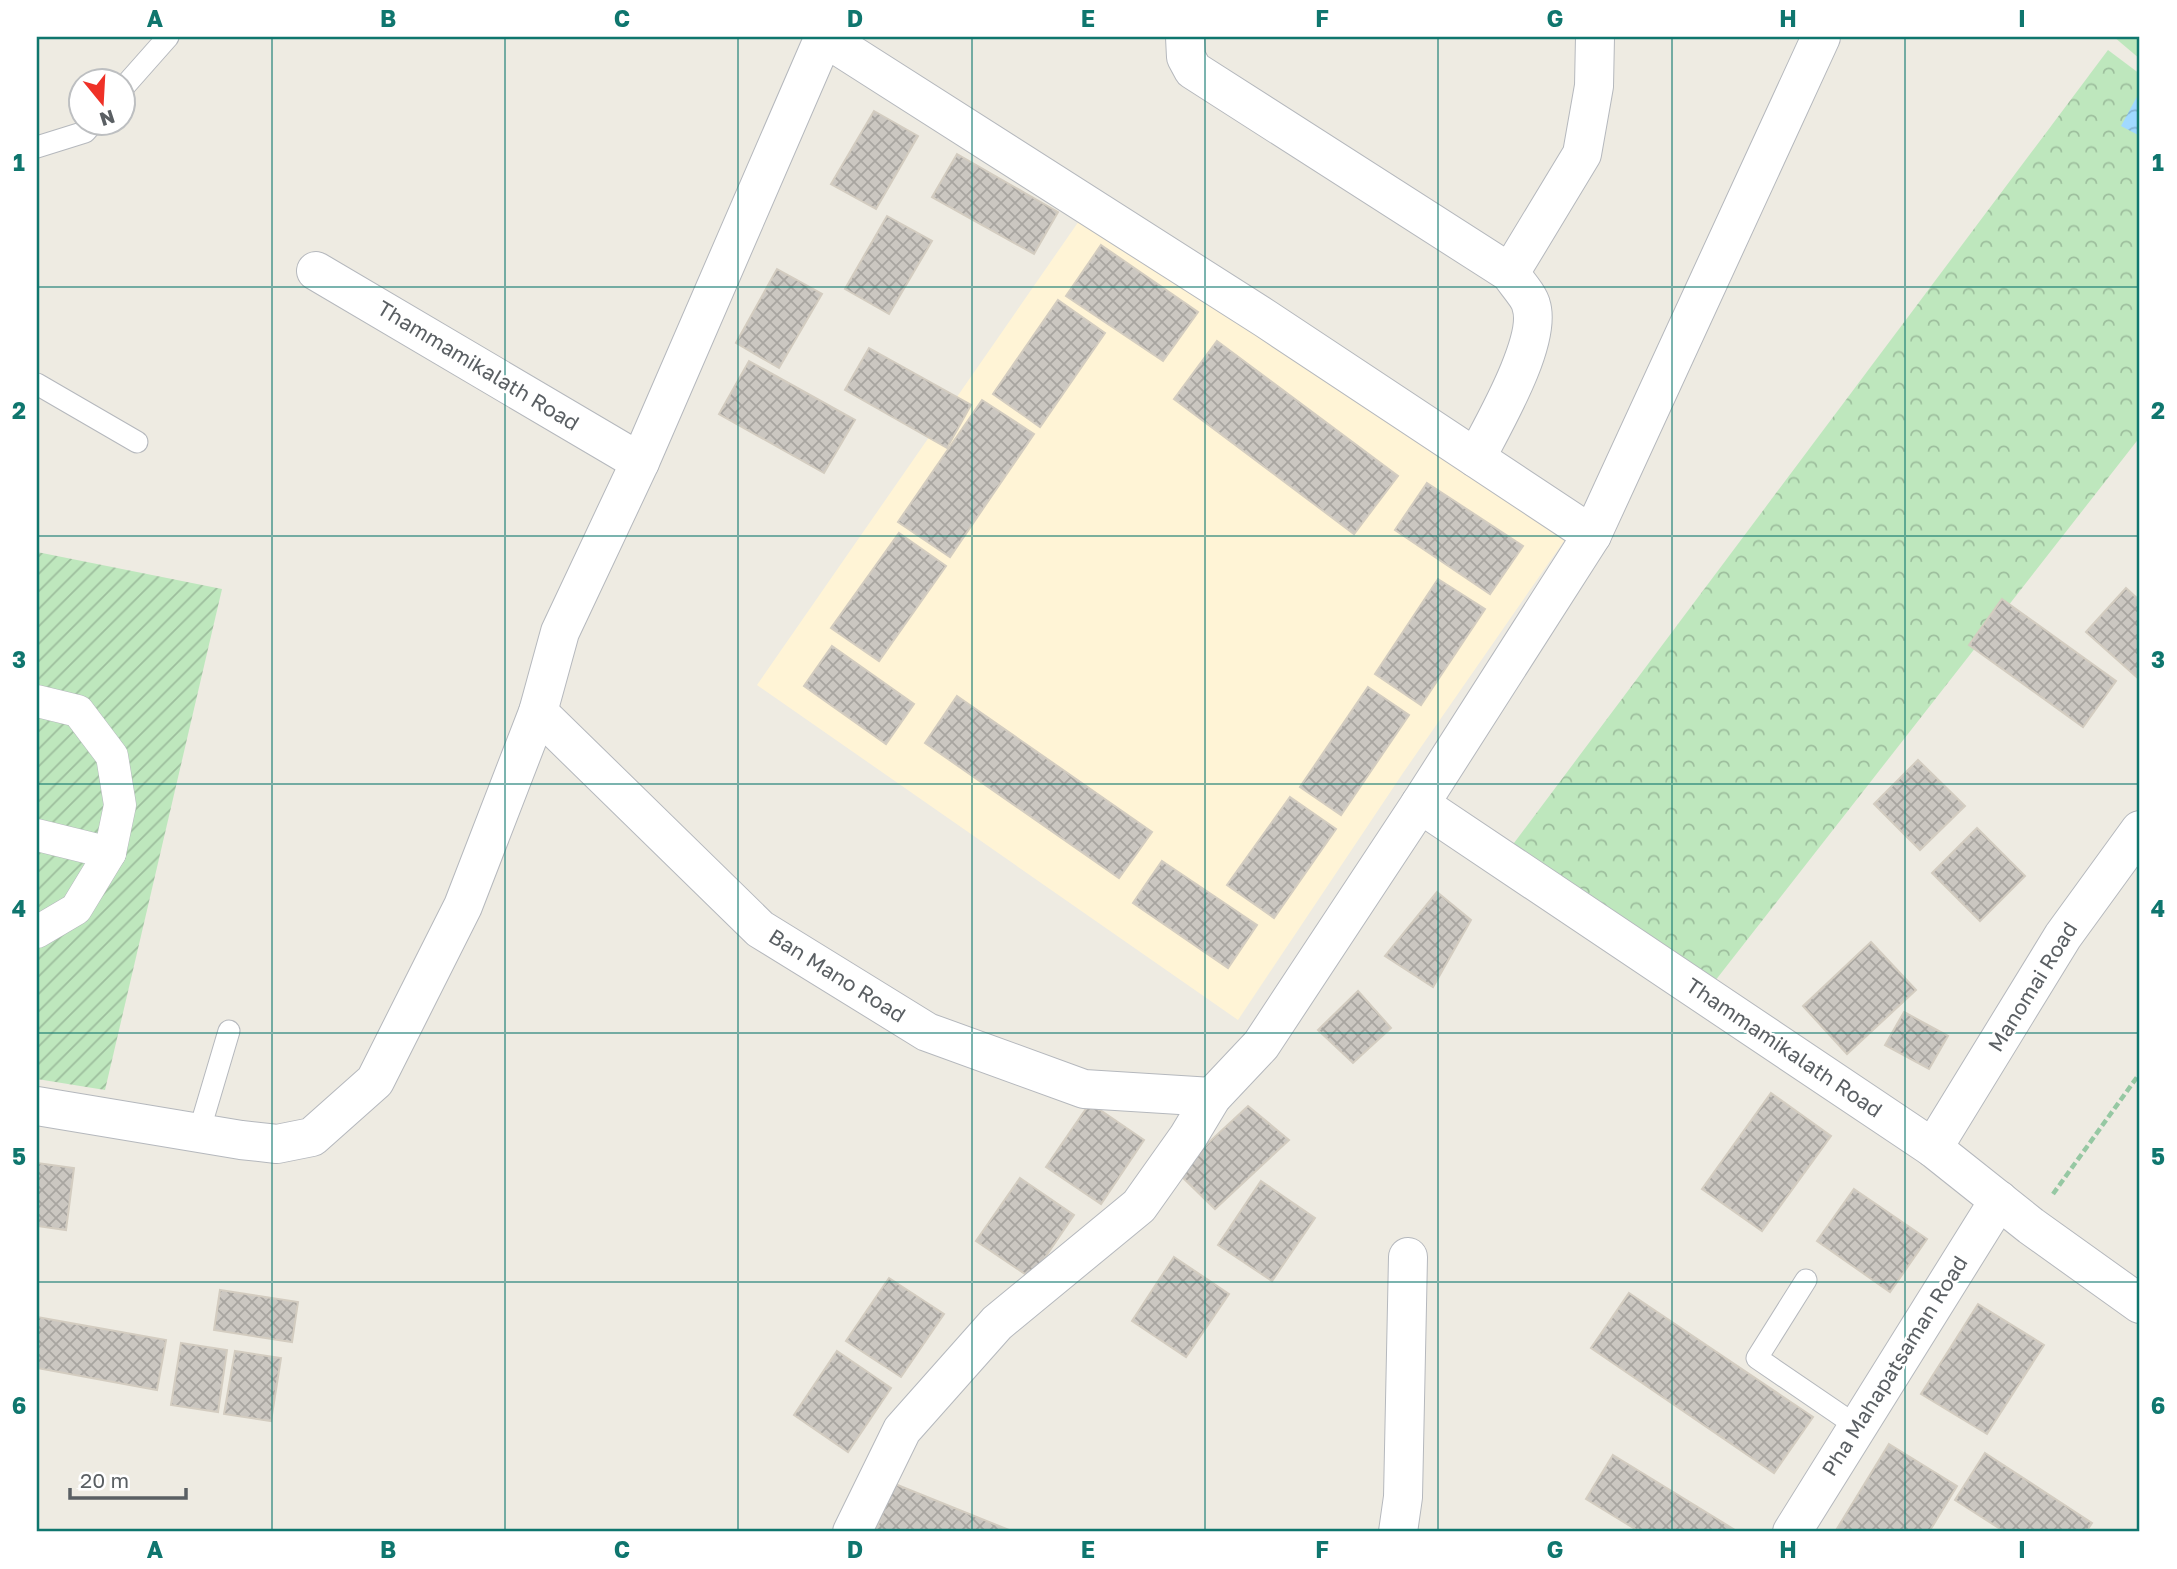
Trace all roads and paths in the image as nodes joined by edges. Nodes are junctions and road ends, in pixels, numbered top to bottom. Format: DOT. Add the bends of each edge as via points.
graph roads {
  1 [pos="168,37"];
  2 [pos="1185,37"];
  3 [pos="1595,37"];
  4 [pos="1821,37"];
  5 [pos="136,73"];
  6 [pos="72,136"];
  7 [pos="37,147"];
  8 [pos="316,271"];
  9 [pos="1510,273"];
  10 [pos="37,384"];
  11 [pos="137,442"];
  12 [pos="1476,458"];
  13 [pos="640,462"];
  14 [pos="1591,535"];
  15 [pos="37,701"];
  16 [pos="538,712"];
  17 [pos="1420,804"];
  18 [pos="2140,830"];
  19 [pos="37,835"];
  20 [pos="110,853"];
  21 [pos="37,932"];
  22 [pos="229,1031"];
  23 [pos="2140,1073"];
  24 [pos="1212,1097"];
  25 [pos="37,1107"];
  26 [pos="199,1132"];
  27 [pos="1933,1148"];
  28 [pos="1999,1200"];
  29 [pos="2031,1226"];
  30 [pos="1408,1257"];
  31 [pos="1806,1280"];
  32 [pos="2140,1304"];
  33 [pos="1858,1427"];
  34 [pos="852,1532"];
  35 [pos="1398,1532"];
  36 [pos="1792,1532"];
  1 -- 5 [label="lane"];
  2 -- 9 [label="street" via="1186,57 1193,70"];
  3 -- 9 [label="street" via="1594,86 1582,154"];
  4 -- 14 [label="street"];
  6 -- 7 [label="lane"];
  8 -- 13 [label="street, Thammamikalath Road"];
  9 -- 12 [label="street" via="1531,305 1532,331 1522,367"];
  10 -- 11 [label="lane"];
  12 -- 13 [label="street" via="824,37"];
  12 -- 14 [label="street"];
  13 -- 16 [label="street" via="560,632"];
  14 -- 17 [label="street"];
  15 -- 20 [label="street" via="78,711 112,756 120,805"];
  16 -- 24 [label="street, Ban Mano Road" via="760,929 927,1032 1084,1089"];
  16 -- 26 [label="street" via="463,905 375,1081 312,1138 277,1144"];
  17 -- 24 [label="street" via="1261,1045"];
  17 -- 27 [label="street, Thammamikalath Road"];
  18 -- 27 [label="street, Manomai Road" via="2063,936"];
  19 -- 20 [label="street"];
  20 -- 21 [label="street" via="76,909"];
  22 -- 26 [label="lane"];
  23 -- 29 [label="path"];
  24 -- 34 [label="street" via="1139,1206 997,1323 902,1430"];
  25 -- 26 [label="street"];
  27 -- 28 [label="street, Thammamikalath Road"];
  28 -- 29 [label="street, Thammamikalath Road"];
  28 -- 33 [label="street, Pha Mahapatsaman Road"];
  29 -- 32 [label="street, Thammamikalath Road"];
  30 -- 35 [label="street" via="1404,1497"];
  31 -- 33 [label="lane" via="1757,1358"];
  33 -- 36 [label="street, Pha Mahapatsaman Road"];
}
